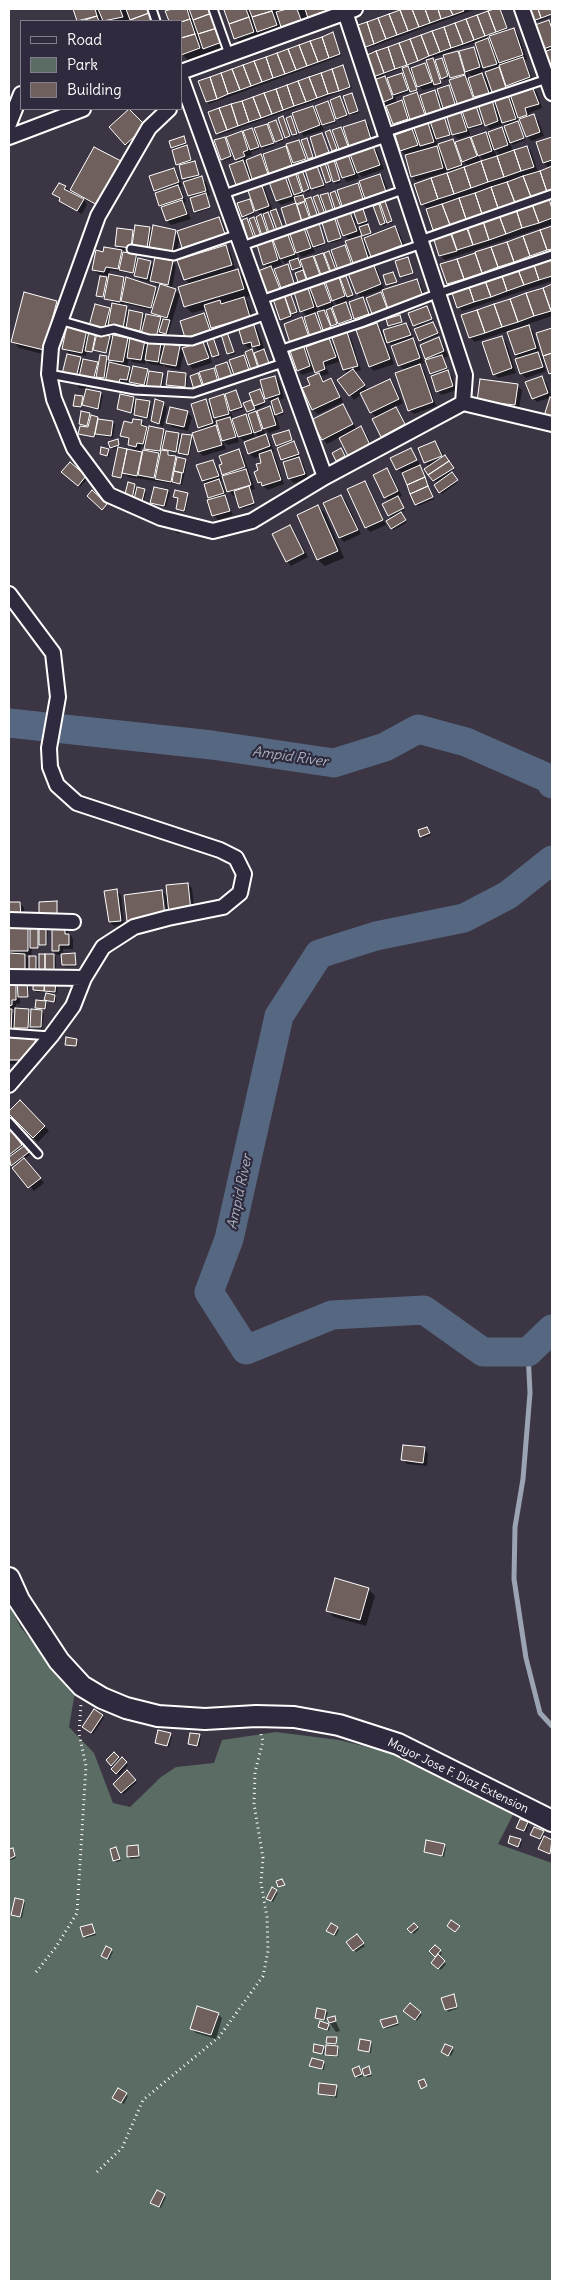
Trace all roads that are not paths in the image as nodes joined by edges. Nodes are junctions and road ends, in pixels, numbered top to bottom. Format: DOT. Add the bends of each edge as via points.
graph roads {
  1 [pos="213,9"];
  2 [pos="522,9"];
  3 [pos="350,10"];
  4 [pos="229,54"];
  5 [pos="182,72"];
  6 [pos="547,79"];
  7 [pos="552,93"];
  8 [pos="184,95"];
  9 [pos="20,96"];
  10 [pos="80,110"];
  11 [pos="168,110"];
  12 [pos="9,124"];
  13 [pos="385,136"];
  14 [pos="9,137"];
  15 [pos="404,190"];
  16 [pos="224,194"];
  17 [pos="552,194"];
  18 [pos="240,240"];
  19 [pos="421,242"];
  20 [pos="131,249"];
  21 [pos="552,254"];
  22 [pos="439,293"];
  23 [pos="261,300"];
  24 [pos="267,315"];
  25 [pos="59,320"];
  26 [pos="278,350"];
  27 [pos="284,363"];
  28 [pos="49,374"];
  29 [pos="463,403"];
  30 [pos="552,424"];
  31 [pos="325,477"];
  32 [pos="9,594"];
  33 [pos="9,920"];
  34 [pos="73,922"];
  35 [pos="9,977"];
  36 [pos="84,978"];
  37 [pos="9,1033"];
  38 [pos="51,1036"];
  39 [pos="9,1085"];
  40 [pos="9,1122"];
  41 [pos="38,1154"];
  42 [pos="9,1578"];
  43 [pos="552,1821"];
  1 -- 4 [label="lane"];
  2 -- 6 [label="street"];
  3 -- 4 [label="street"];
  3 -- 13 [label="street"];
  4 -- 5 [label="street"];
  6 -- 7 [label="street"];
  6 -- 13 [label="lane"];
  8 -- 16 [label="street"];
  9 -- 12 [label="street"];
  10 -- 14 [label="street"];
  11 -- 25 [label="street" via="148,128 98,216"];
  13 -- 15 [label="street"];
  13 -- 16 [label="lane"];
  15 -- 18 [label="lane"];
  15 -- 19 [label="street"];
  16 -- 18 [label="street"];
  17 -- 19 [label="lane"];
  18 -- 20 [label="lane" via="174,256"];
  18 -- 23 [label="street"];
  19 -- 22 [label="street"];
  19 -- 23 [label="lane"];
  21 -- 22 [label="lane"];
  22 -- 26 [label="lane"];
  22 -- 29 [label="street" via="465,375"];
  23 -- 24 [label="street"];
  24 -- 25 [label="lane" via="192,341 149,339 114,329 100,332"];
  24 -- 26 [label="street"];
  25 -- 28 [label="street" via="51,347"];
  26 -- 27 [label="street"];
  27 -- 28 [label="lane" via="193,393 135,390"];
  27 -- 31 [label="street"];
  28 -- 31 [label="street" via="54,399 74,448 109,495 161,518 213,531 252,521"];
  29 -- 30 [label="street"];
  29 -- 31 [label="street"];
  32 -- 36 [label="street" via="53,653 58,697 49,748 50,767 57,785 78,803 220,850 236,858 244,874 240,893 223,907 134,927 103,947"];
  33 -- 34 [label="street"];
  35 -- 36 [label="street"];
  36 -- 38 [label="street" via="73,1006"];
  37 -- 38 [label="lane"];
  38 -- 39 [label="street"];
  40 -- 41 [label="lane"];
  42 -- 43 [label="street, Mayor Jose F. Diaz Extension" via="19,1600 59,1661 82,1686 102,1698 158,1716 205,1719 294,1717 339,1725 398,1744"];
}
